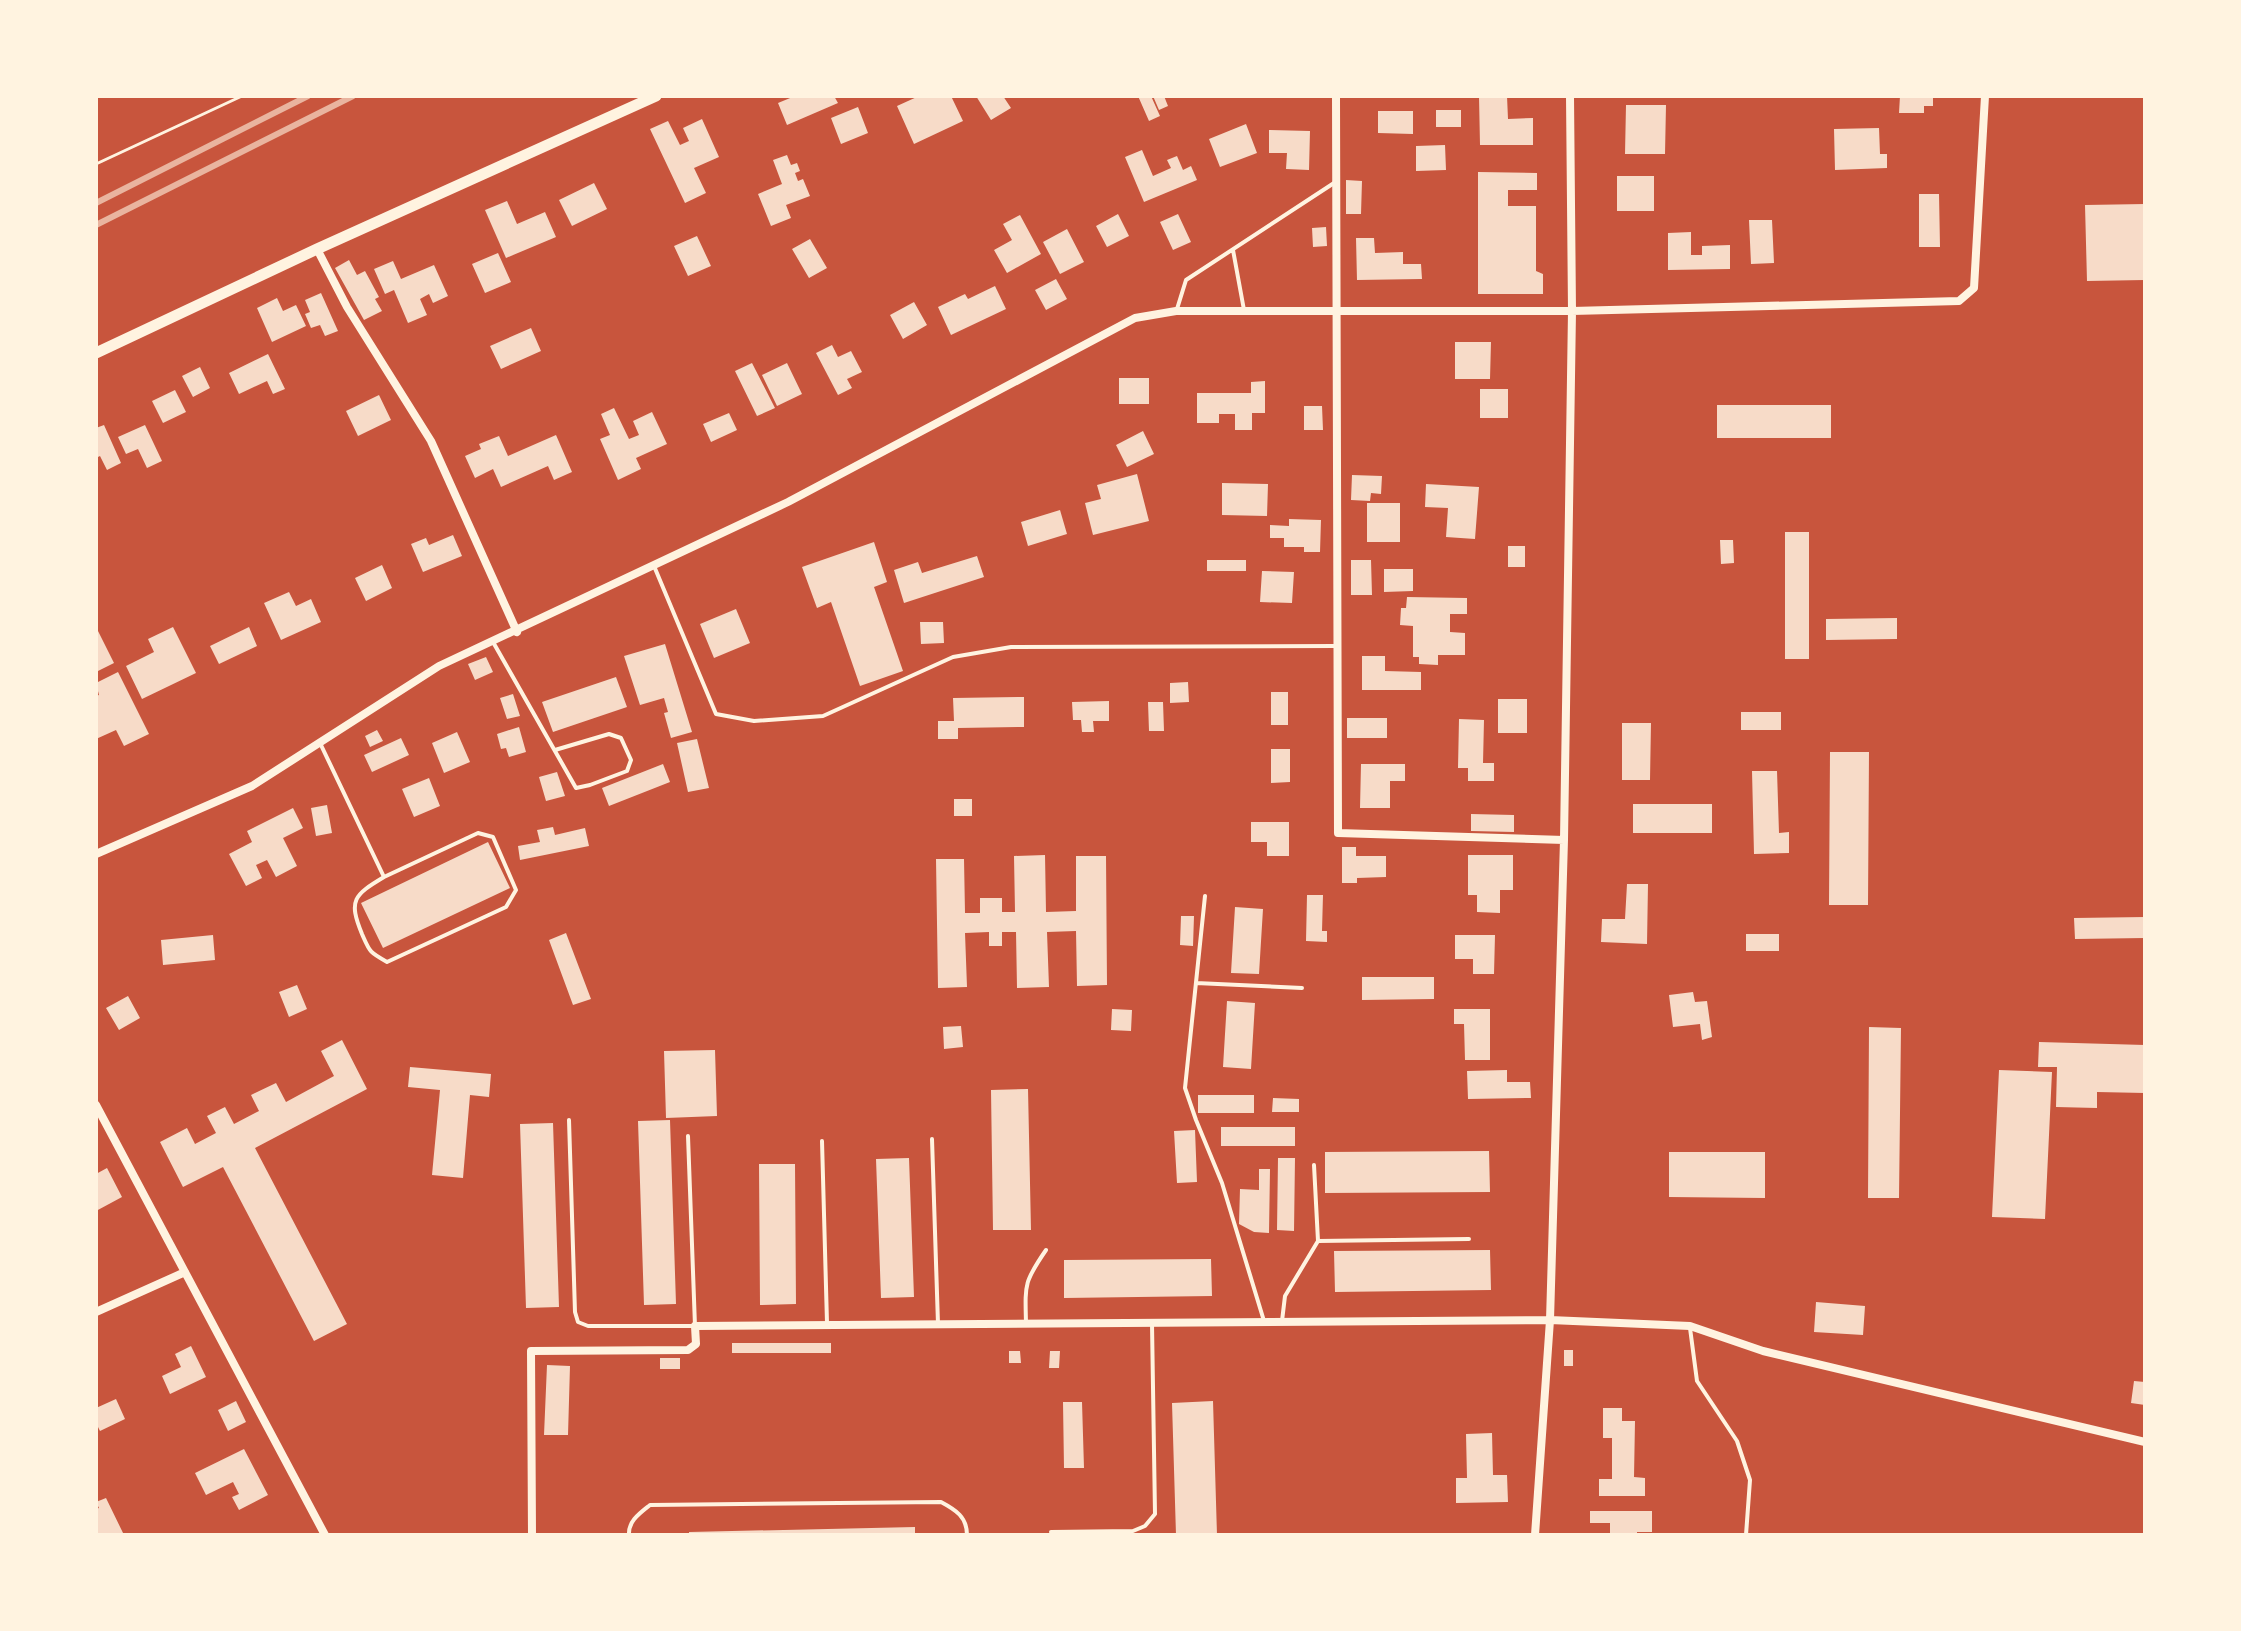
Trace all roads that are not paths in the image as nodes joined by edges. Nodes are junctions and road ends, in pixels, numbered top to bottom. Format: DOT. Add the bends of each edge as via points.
graph roads {
  1 [pos="656,96"];
  2 [pos="1336,96"];
  3 [pos="1570,96"];
  4 [pos="1985,96"];
  5 [pos="1335,182"];
  6 [pos="317,249"];
  7 [pos="1233,250"];
  8 [pos="1244,310"];
  9 [pos="1176,311"];
  10 [pos="1335,311"];
  11 [pos="1572,311"];
  12 [pos="96,353"];
  13 [pos="654,566"];
  14 [pos="517,632"];
  15 [pos="493,642"];
  16 [pos="1336,646"];
  17 [pos="320,743"];
  18 [pos="555,750"];
  19 [pos="1564,840"];
  20 [pos="96,854"];
  21 [pos="384,877"];
  22 [pos="1205,896"];
  23 [pos="1196,983"];
  24 [pos="1302,988"];
  25 [pos="96,1105"];
  26 [pos="569,1120"];
  27 [pos="688,1136"];
  28 [pos="932,1139"];
  29 [pos="822,1141"];
  30 [pos="1314,1165"];
  31 [pos="1469,1239"];
  32 [pos="1318,1241"];
  33 [pos="1046,1250"];
  34 [pos="185,1272"];
  35 [pos="96,1312"];
  36 [pos="1550,1320"];
  37 [pos="1264,1321"];
  38 [pos="1282,1321"];
  39 [pos="1152,1322"];
  40 [pos="1026,1323"];
  41 [pos="938,1324"];
  42 [pos="827,1325"];
  43 [pos="695,1326"];
  44 [pos="1690,1326"];
  45 [pos="2145,1442"];
  46 [pos="1051,1532"];
  47 [pos="325,1535"];
  48 [pos="532,1535"];
  49 [pos="629,1535"];
  50 [pos="967,1535"];
  51 [pos="1535,1535"];
  52 [pos="1746,1535"];
  1 -- 6 [label="street"];
  2 -- 5 [label="street"];
  3 -- 11 [label="street"];
  4 -- 11 [label="street" via="1974,288 1959,301"];
  5 -- 7 [label="lane"];
  5 -- 10 [label="street"];
  6 -- 12 [label="street"];
  6 -- 14 [label="street" via="431,441"];
  7 -- 8 [label="lane"];
  7 -- 9 [label="lane" via="1186,280"];
  8 -- 9 [label="street"];
  8 -- 10 [label="street"];
  9 -- 13 [label="street" via="1135,318 788,502"];
  10 -- 11 [label="street"];
  10 -- 16 [label="street"];
  11 -- 19 [label="street"];
  13 -- 14 [label="street"];
  13 -- 16 [label="lane" via="716,714 754,721 823,716 953,657 1011,647"];
  14 -- 15 [label="street"];
  15 -- 17 [label="street" via="439,666"];
  15 -- 18 [label="lane"];
  16 -- 19 [label="street" via="1338,833"];
  17 -- 20 [label="street" via="252,786"];
  17 -- 21 [label="lane"];
  18 -- 18 [label="lane" via="576,788 627,771 631,760 621,738 609,734"];
  19 -- 36 [label="street"];
  21 -- 21 [label="lane" via="478,833 493,837 516,890 506,907 387,962 370,952 353,912 364,889"];
  22 -- 23 [label="lane"];
  23 -- 24 [label="lane"];
  23 -- 37 [label="lane" via="1185,1088 1222,1183"];
  25 -- 34 [label="street"];
  26 -- 43 [label="lane" via="578,1322"];
  27 -- 43 [label="lane"];
  28 -- 41 [label="lane"];
  29 -- 42 [label="lane"];
  30 -- 32 [label="lane"];
  31 -- 32 [label="lane"];
  32 -- 38 [label="lane" via="1285,1296"];
  33 -- 40 [label="lane" via="1028,1276"];
  34 -- 35 [label="street"];
  34 -- 47 [label="street"];
  36 -- 38 [label="street"];
  36 -- 44 [label="street"];
  36 -- 51 [label="street"];
  37 -- 38 [label="street"];
  37 -- 39 [label="street"];
  39 -- 40 [label="street"];
  39 -- 46 [label="lane" via="1155,1514 1133,1531"];
  40 -- 41 [label="street"];
  41 -- 42 [label="street"];
  42 -- 43 [label="street"];
  43 -- 48 [label="street" via="696,1344 688,1350 531,1351"];
  44 -- 45 [label="street" via="1763,1351"];
  44 -- 52 [label="lane" via="1697,1381 1737,1441 1750,1480"];
  49 -- 50 [label="lane" via="638,1514 650,1505 941,1502 961,1515"];
}
